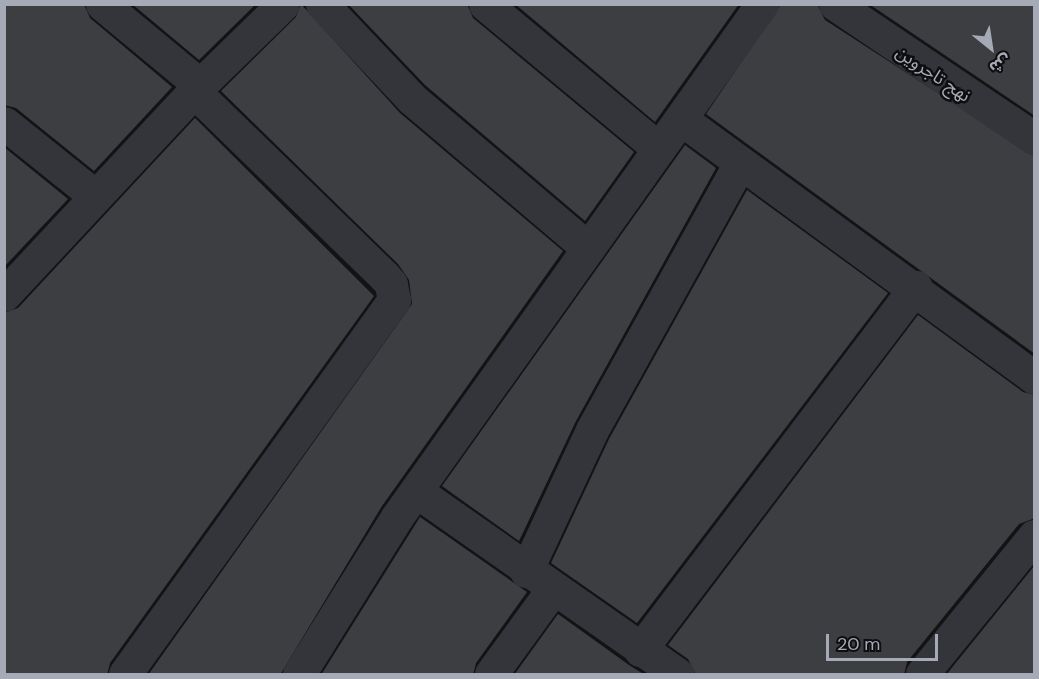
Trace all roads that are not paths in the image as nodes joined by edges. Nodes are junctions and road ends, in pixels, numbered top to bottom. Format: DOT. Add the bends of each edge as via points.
graph roads {
  1 [pos="102,4"];
  2 [pos="283,4"];
  3 [pos="322,4"];
  4 [pos="485,4"];
  5 [pos="762,4"];
  6 [pos="835,4"];
  7 [pos="197,88"];
  8 [pos="681,119"];
  9 [pos="4,123"];
  10 [pos="1035,138"];
  11 [pos="659,149"];
  12 [pos="739,165"];
  13 [pos="95,196"];
  14 [pos="588,248"];
  15 [pos="916,287"];
  16 [pos="4,295"];
  17 [pos="1035,377"];
  18 [pos="416,491"];
  19 [pos="1035,536"];
  20 [pos="526,571"];
  21 [pos="552,590"];
  22 [pos="640,650"];
  23 [pos="500,671"];
  24 [pos="125,675"];
  25 [pos="299,675"];
  26 [pos="677,675"];
  27 [pos="922,675"];
  1 -- 7 [label="street"];
  2 -- 7 [label="street"];
  3 -- 14 [label="street" via="412,99"];
  4 -- 11 [label="street"];
  5 -- 8 [label="street"];
  6 -- 10 [label="street, نهج تاجروين"];
  7 -- 13 [label="street"];
  7 -- 24 [label="street" via="384,276 391,284 394,300"];
  8 -- 11 [label="street"];
  8 -- 12 [label="street"];
  9 -- 13 [label="street"];
  11 -- 14 [label="street"];
  12 -- 15 [label="street"];
  12 -- 20 [label="street" via="597,420"];
  13 -- 16 [label="street"];
  14 -- 18 [label="street"];
  15 -- 17 [label="street"];
  15 -- 22 [label="street"];
  18 -- 20 [label="street"];
  18 -- 25 [label="street"];
  19 -- 27 [label="street"];
  20 -- 21 [label="street"];
  21 -- 22 [label="street"];
  21 -- 23 [label="street"];
  22 -- 26 [label="street"];
}
